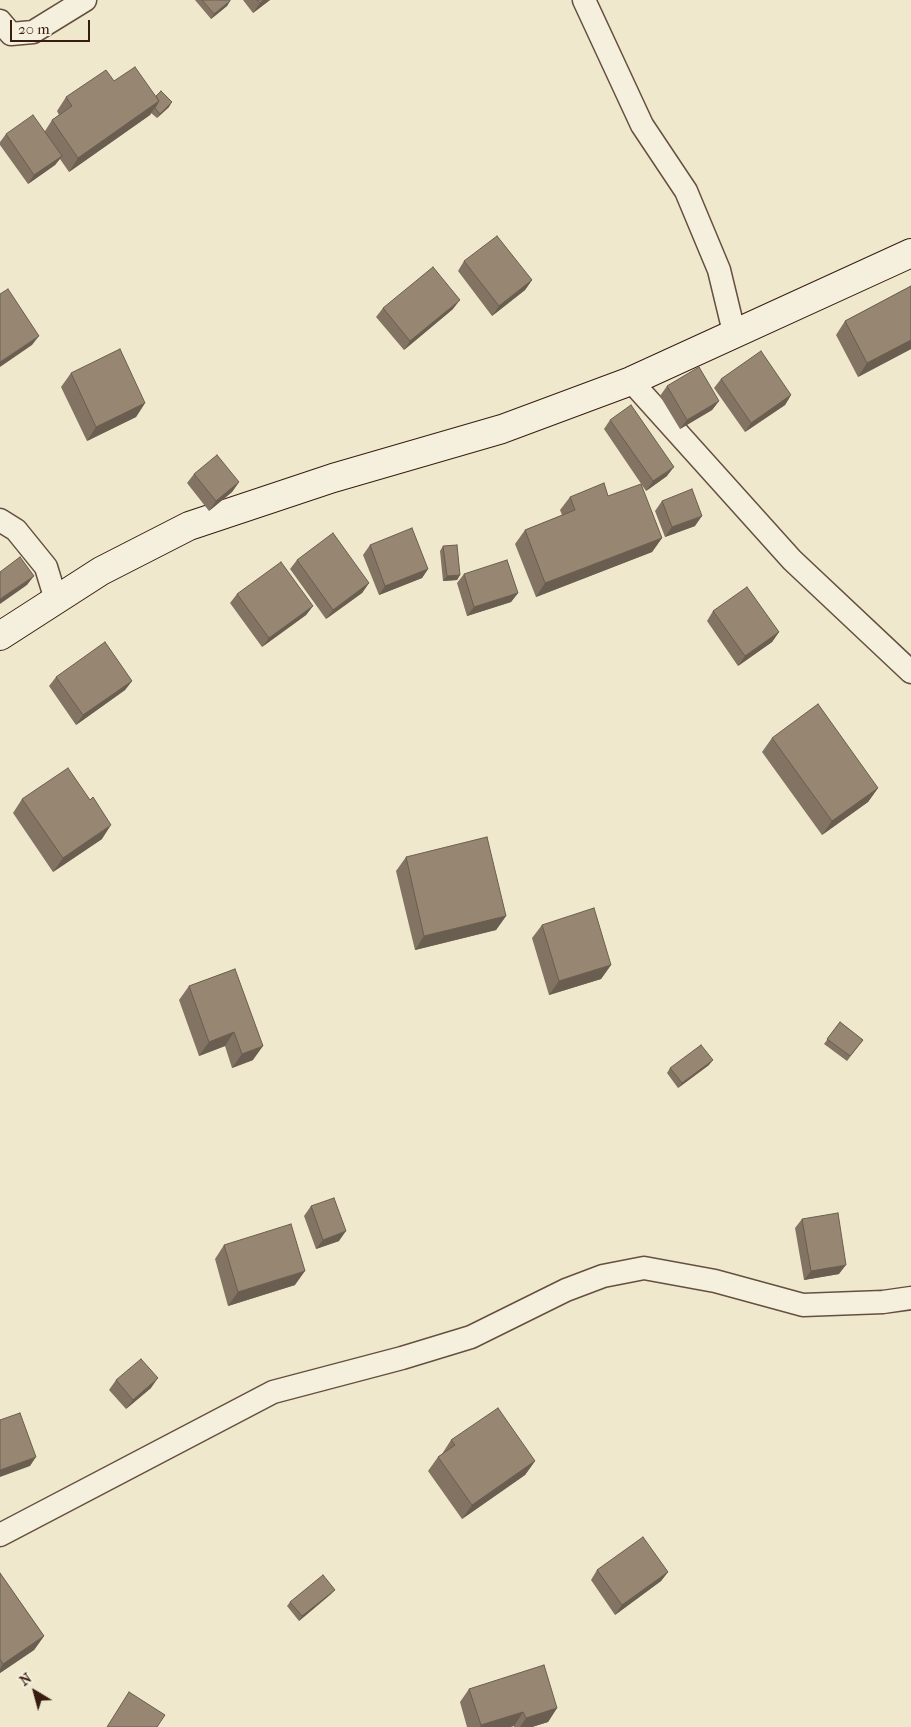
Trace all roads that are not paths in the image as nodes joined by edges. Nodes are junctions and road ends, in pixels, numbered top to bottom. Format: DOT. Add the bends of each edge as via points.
graph roads {
  1 [pos="85,0"];
  2 [pos="584,0"];
  3 [pos="0,21"];
  4 [pos="911,253"];
  5 [pos="734,332"];
  6 [pos="631,381"];
  7 [pos="0,520"];
  8 [pos="56,600"];
  9 [pos="0,636"];
  10 [pos="911,672"];
  11 [pos="911,1298"];
  12 [pos="0,1535"];
  1 -- 3 [label="street" via="34,32 11,34"];
  2 -- 5 [label="street" via="642,125 686,191 719,270"];
  4 -- 5 [label="street"];
  5 -- 6 [label="street"];
  6 -- 8 [label="street" via="502,429 333,478 188,526"];
  6 -- 10 [label="street" via="792,560"];
  7 -- 8 [label="street" via="16,530 46,567"];
  8 -- 9 [label="street"];
  11 -- 12 [label="street" via="803,1306 715,1281 644,1268 603,1276 566,1290 471,1337 274,1392"];
}
